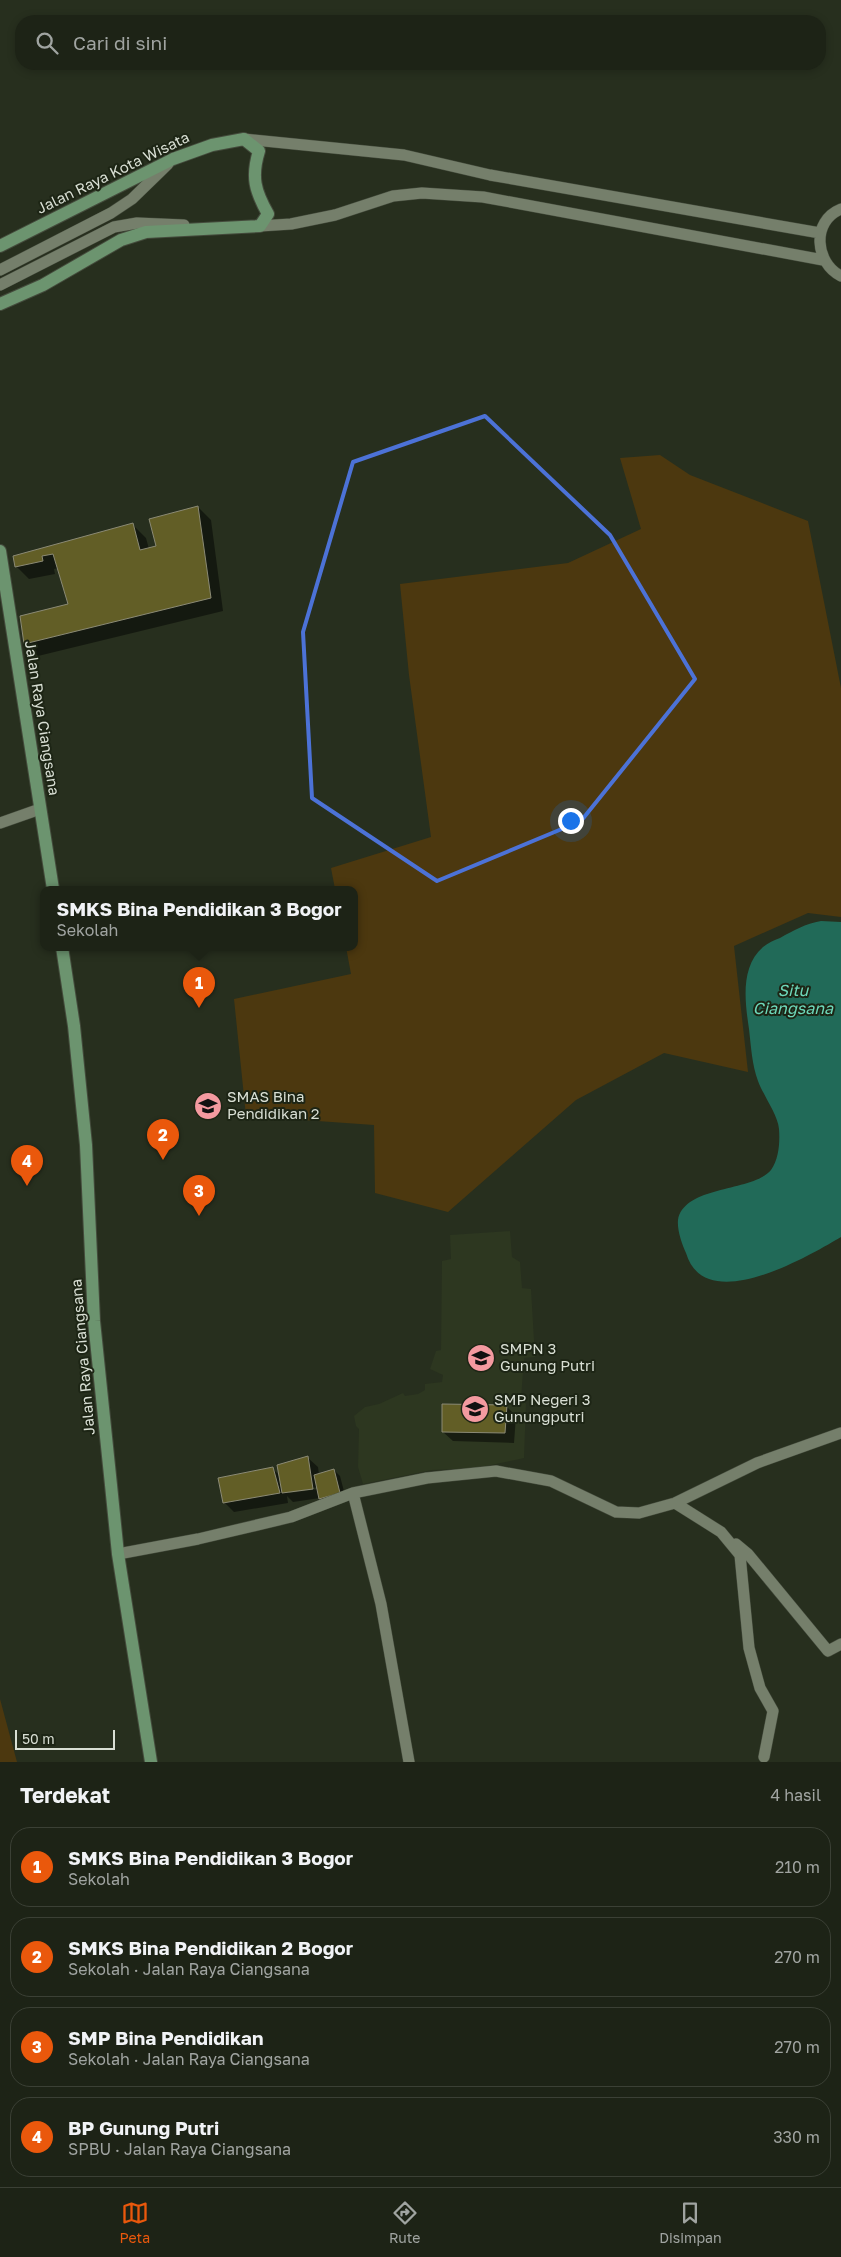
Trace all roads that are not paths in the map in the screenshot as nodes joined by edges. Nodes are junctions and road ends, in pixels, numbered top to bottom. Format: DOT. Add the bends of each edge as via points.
graph roads {
  1 [pos="244,139"];
  2 [pos="277,142"];
  3 [pos="259,151"];
  4 [pos="173,159"];
  5 [pos="841,209"];
  6 [pos="268,214"];
  7 [pos="291,224"];
  8 [pos="260,226"];
  9 [pos="226,228"];
  10 [pos="820,233"];
  11 [pos="0,246"];
  12 [pos="823,260"];
  13 [pos="0,270"];
  14 [pos="841,276"];
  15 [pos="0,285"];
  16 [pos="0,304"];
  17 [pos="0,551"];
  18 [pos="40,810"];
  19 [pos="0,823"];
  20 [pos="53,886"];
  21 [pos="63,951"];
  22 [pos="841,1433"];
  23 [pos="354,1493"];
  24 [pos="675,1503"];
  25 [pos="721,1532"];
  26 [pos="118,1554"];
  27 [pos="841,1644"];
  28 [pos="764,1757"];
  29 [pos="151,1762"];
  30 [pos="409,1762"];
  1 -- 2 [label="street"];
  1 -- 3 [label="main road"];
  1 -- 4 [label="main road, Jalan Raya Kota Wisata" via="212,145"];
  2 -- 3 [label="street"];
  2 -- 10 [label="street" via="404,156 490,175"];
  3 -- 6 [label="main road" via="254,168 257,195"];
  4 -- 11 [label="main road, Jalan Raya Kota Wisata"];
  4 -- 13 [label="street" via="132,199 111,213"];
  5 -- 10 [label="street" via="826,221"];
  6 -- 7 [label="street"];
  6 -- 8 [label="main road"];
  7 -- 8 [label="street"];
  7 -- 12 [label="street" via="335,215 393,196 422,192 483,197"];
  8 -- 9 [label="main road"];
  9 -- 15 [label="street" via="137,223 114,227"];
  9 -- 16 [label="main road" via="146,232 121,240 43,285"];
  10 -- 12 [label="street" via="819,247"];
  12 -- 14 [label="street"];
  17 -- 18 [label="main road, Jalan Raya Ciangsana"];
  18 -- 19 [label="street"];
  18 -- 20 [label="main road, Jalan Raya Ciangsana"];
  21 -- 26 [label="main road, Jalan Raya Ciangsana" via="86,1145 94,1321"];
  22 -- 24 [label="street" via="758,1463"];
  23 -- 24 [label="street" via="428,1478 496,1471 551,1481 616,1512 639,1513"];
  23 -- 26 [label="street" via="291,1517"];
  23 -- 30 [label="street" via="382,1604"];
  24 -- 25 [label="street"];
  25 -- 27 [label="street" via="748,1554 828,1651"];
  25 -- 28 [label="street" via="740,1554 750,1648 760,1688 772,1711"];
  26 -- 29 [label="main road, Jalan Raya Ciangsana"];
}
